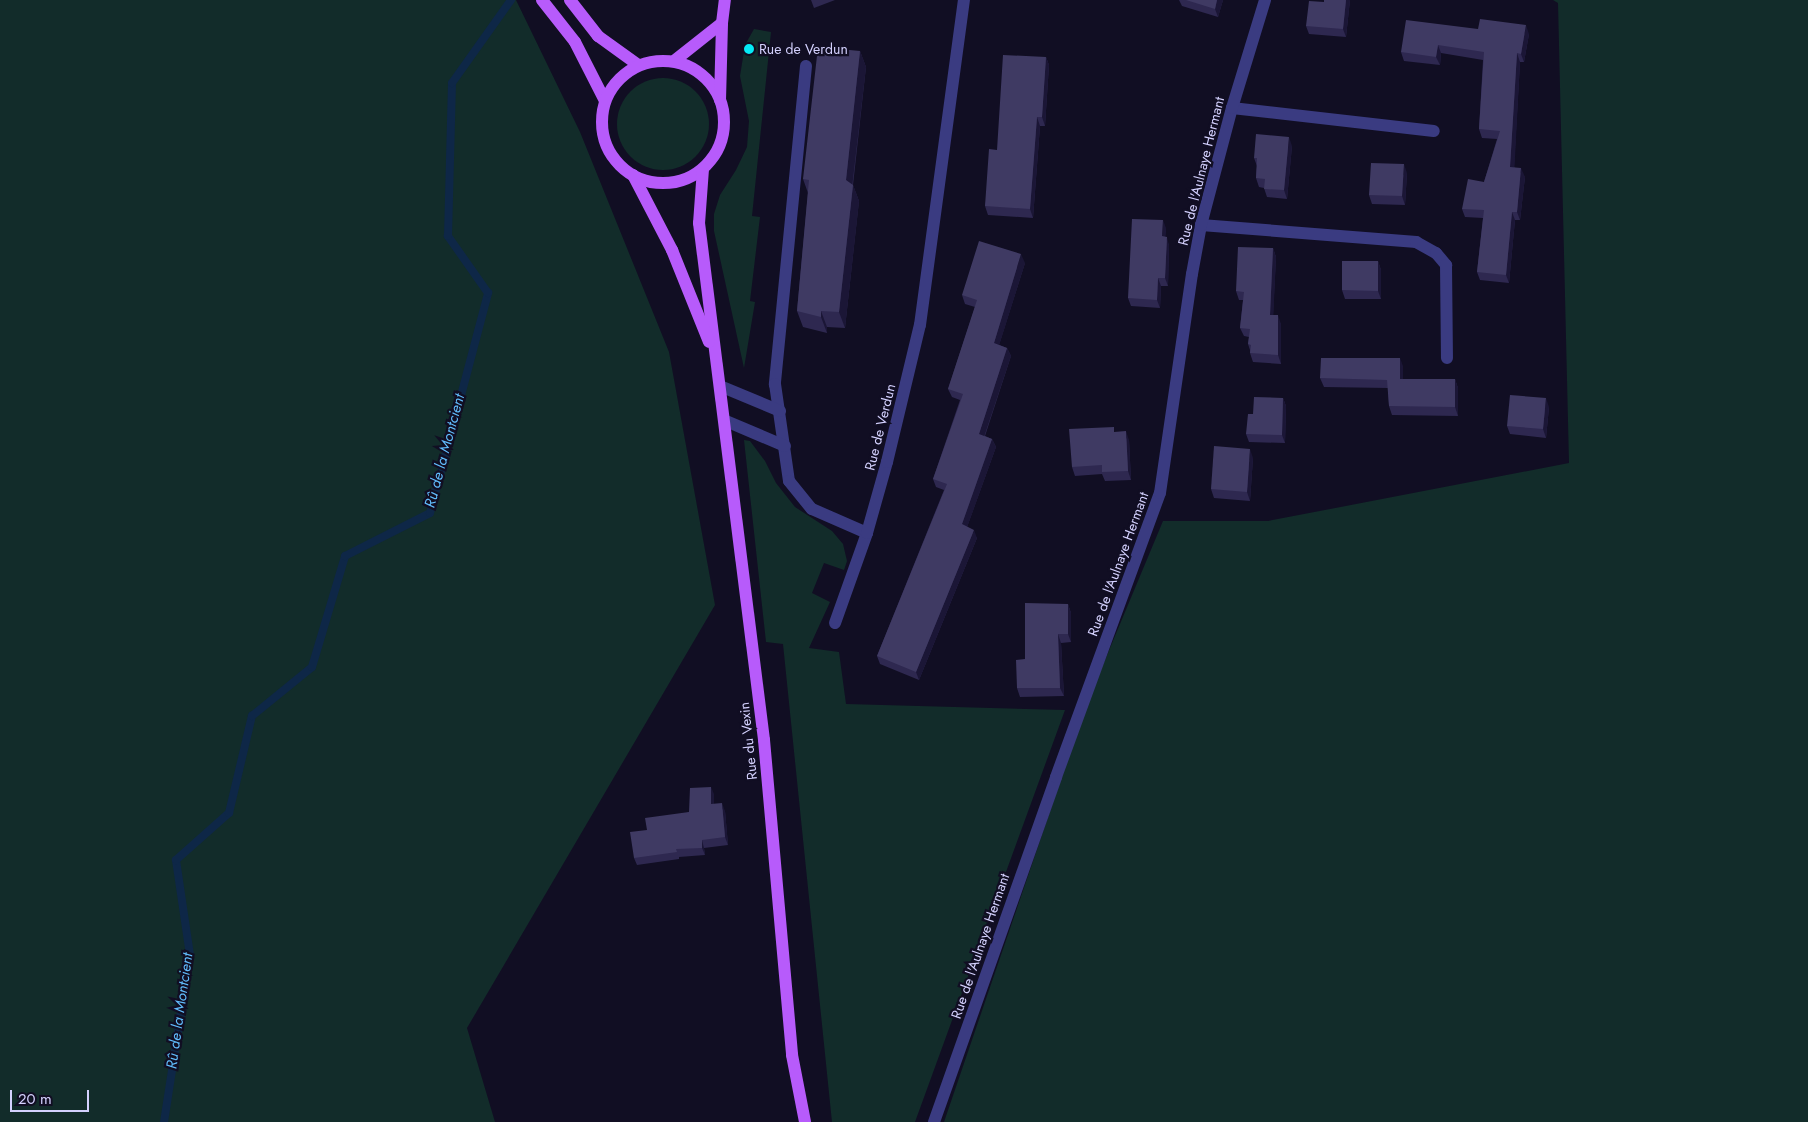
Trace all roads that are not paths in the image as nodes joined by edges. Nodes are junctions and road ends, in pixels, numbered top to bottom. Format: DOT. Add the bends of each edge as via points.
graph roads {
  1 [pos="542,0"];
  2 [pos="570,0"];
  3 [pos="725,0"];
  4 [pos="964,0"];
  5 [pos="1265,0"];
  6 [pos="722,23"];
  7 [pos="674,61"];
  8 [pos="638,65"];
  9 [pos="806,66"];
  10 [pos="605,100"];
  11 [pos="720,100"];
  12 [pos="1232,108"];
  13 [pos="1434,131"];
  14 [pos="703,169"];
  15 [pos="633,175"];
  16 [pos="1201,225"];
  17 [pos="715,358"];
  18 [pos="1446,358"];
  19 [pos="720,386"];
  20 [pos="780,411"];
  21 [pos="726,421"];
  22 [pos="785,446"];
  23 [pos="867,533"];
  24 [pos="835,623"];
  25 [pos="805,1122"];
  26 [pos="934,1122"];
  1 -- 10 [label="main road" via="575,42"];
  2 -- 8 [label="main road" via="598,36"];
  3 -- 6 [label="main road"];
  4 -- 23 [label="street, Rue de Verdun" via="920,325"];
  5 -- 12 [label="street, Rue de l'Aulnaye Hermant"];
  6 -- 7 [label="main road"];
  6 -- 11 [label="main road"];
  7 -- 8 [label="main road"];
  7 -- 11 [label="main road" via="694,68 710,82"];
  8 -- 10 [label="main road" via="624,74"];
  9 -- 20 [label="street" via="775,384"];
  10 -- 15 [label="main road" via="603,135 619,165"];
  11 -- 14 [label="main road" via="724,130 713,158"];
  12 -- 13 [label="street"];
  12 -- 16 [label="street, Rue de l'Aulnaye Hermant"];
  14 -- 15 [label="main road" via="687,179 669,183 650,182"];
  14 -- 17 [label="main road" via="699,223"];
  15 -- 17 [label="main road" via="672,250"];
  16 -- 18 [label="street" via="1416,242 1436,253 1446,265"];
  16 -- 26 [label="street, Rue de l'Aulnaye Hermant" via="1160,493"];
  17 -- 19 [label="main road, Rue du Vexin"];
  19 -- 20 [label="street"];
  19 -- 21 [label="main road, Rue du Vexin"];
  20 -- 22 [label="street"];
  21 -- 22 [label="street"];
  21 -- 25 [label="main road, Rue du Vexin" via="764,740 792,1055"];
  22 -- 23 [label="street" via="789,481 812,509"];
  23 -- 24 [label="street, Rue de Verdun"];
}
